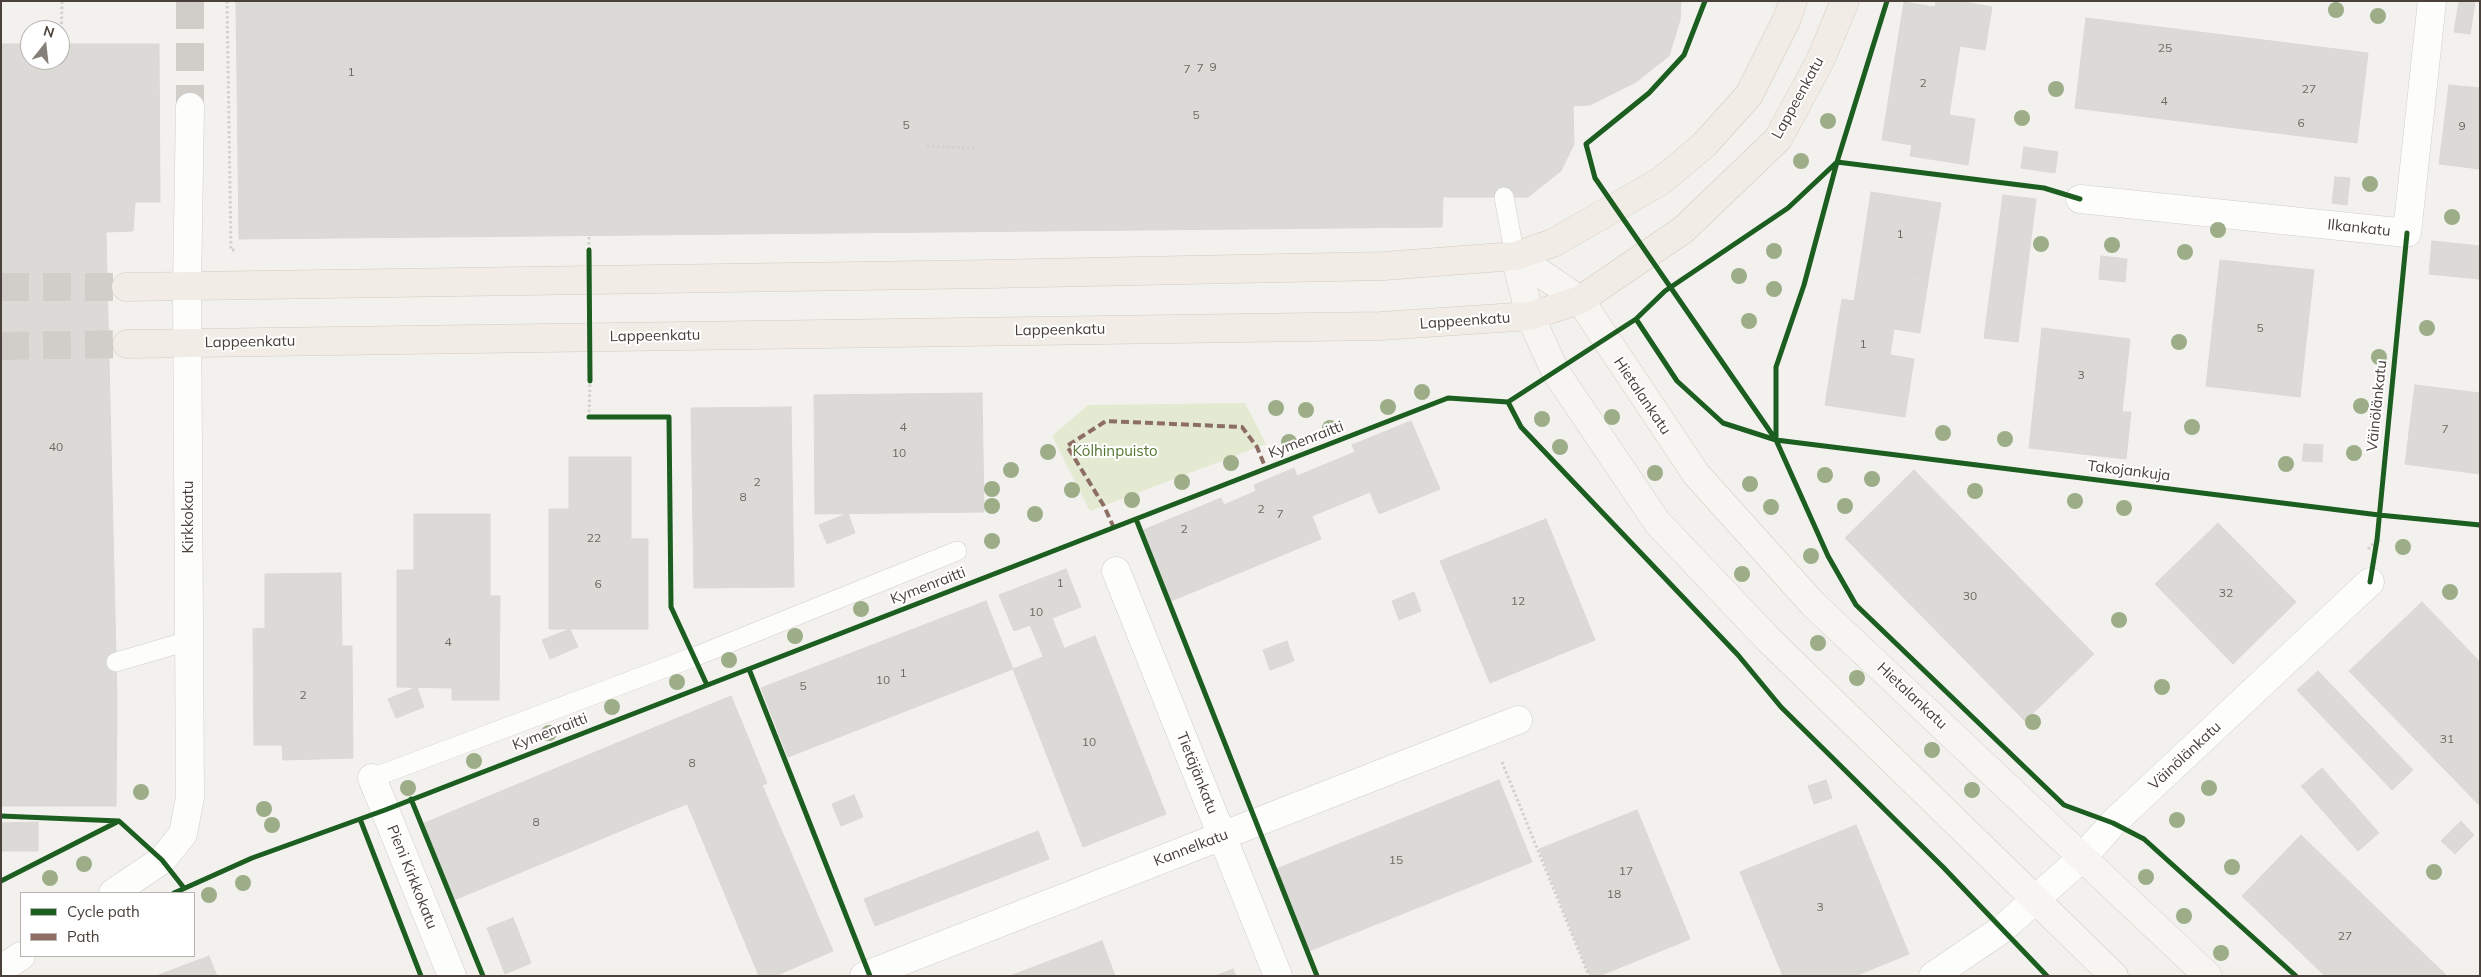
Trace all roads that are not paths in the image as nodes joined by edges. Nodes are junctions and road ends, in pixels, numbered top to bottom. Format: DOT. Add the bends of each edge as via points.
graph roads {
  1 [pos="1793,1"];
  2 [pos="1845,1"];
  3 [pos="2432,1"];
  4 [pos="190,107"];
  5 [pos="1504,197"];
  6 [pos="2080,199"];
  7 [pos="1515,256"];
  8 [pos="187,286"];
  9 [pos="126,287"];
  10 [pos="1580,300"];
  11 [pos="1530,316"];
  12 [pos="187,343"];
  13 [pos="127,344"];
  14 [pos="957,550"];
  15 [pos="1116,571"];
  16 [pos="2370,582"];
  17 [pos="188,641"];
  18 [pos="116,662"];
  19 [pos="1518,720"];
  20 [pos="372,778"];
  21 [pos="1222,835"];
  22 [pos="2083,857"];
  23 [pos="114,892"];
  24 [pos="2035,900"];
  25 [pos="20,957"];
  26 [pos="1,969"];
  27 [pos="452,976"];
  28 [pos="864,976"];
  29 [pos="1278,976"];
  30 [pos="1934,976"];
  31 [pos="2114,976"];
  32 [pos="2208,976"];
  1 -- 7 [label="main road" via="1750,96 1704,144 1661,181 1553,242"];
  2 -- 10 [label="main road, Lappeenkatu" via="1820,61 1778,139 1683,230"];
  3 -- 6 [label="street, Ilkankatu" via="2407,233"];
  4 -- 8 [label="street, Kirkkokatu"];
  5 -- 7 [label="lane"];
  7 -- 8 [label="main road" via="1384,266"];
  7 -- 10 [label="main road, Hietalankatu"];
  7 -- 11 [label="main road"];
  8 -- 9 [label="main road"];
  8 -- 12 [label="street, Kirkkokatu"];
  10 -- 11 [label="main road, Lappeenkatu"];
  10 -- 22 [label="main road, Hietalankatu" via="1696,474 1715,496 1813,604"];
  11 -- 12 [label="main road, Lappeenkatu" via="1381,326"];
  11 -- 24 [label="main road" via="1555,372 1657,522 1768,639"];
  12 -- 13 [label="main road, Lappeenkatu"];
  12 -- 17 [label="street, Kirkkokatu"];
  14 -- 20 [label="lane, Kymenraitti" via="694,657"];
  15 -- 21 [label="street, Tietäjänkatu"];
  16 -- 22 [label="street, Väinölänkatu" via="2113,823"];
  17 -- 18 [label="lane"];
  17 -- 23 [label="street, Kirkkokatu" via="190,797 183,834 162,860"];
  19 -- 21 [label="street, Kannelkatu"];
  20 -- 27 [label="street, Pieni Kirkkokatu"];
  21 -- 28 [label="street, Kannelkatu"];
  21 -- 29 [label="street, Tietäjänkatu"];
  22 -- 24 [label="street, Väinölänkatu"];
  22 -- 32 [label="main road, Hietalankatu"];
  24 -- 30 [label="street, Väinölänkatu" via="2001,930"];
  24 -- 31 [label="main road"];
  25 -- 26 [label="street"];
}
